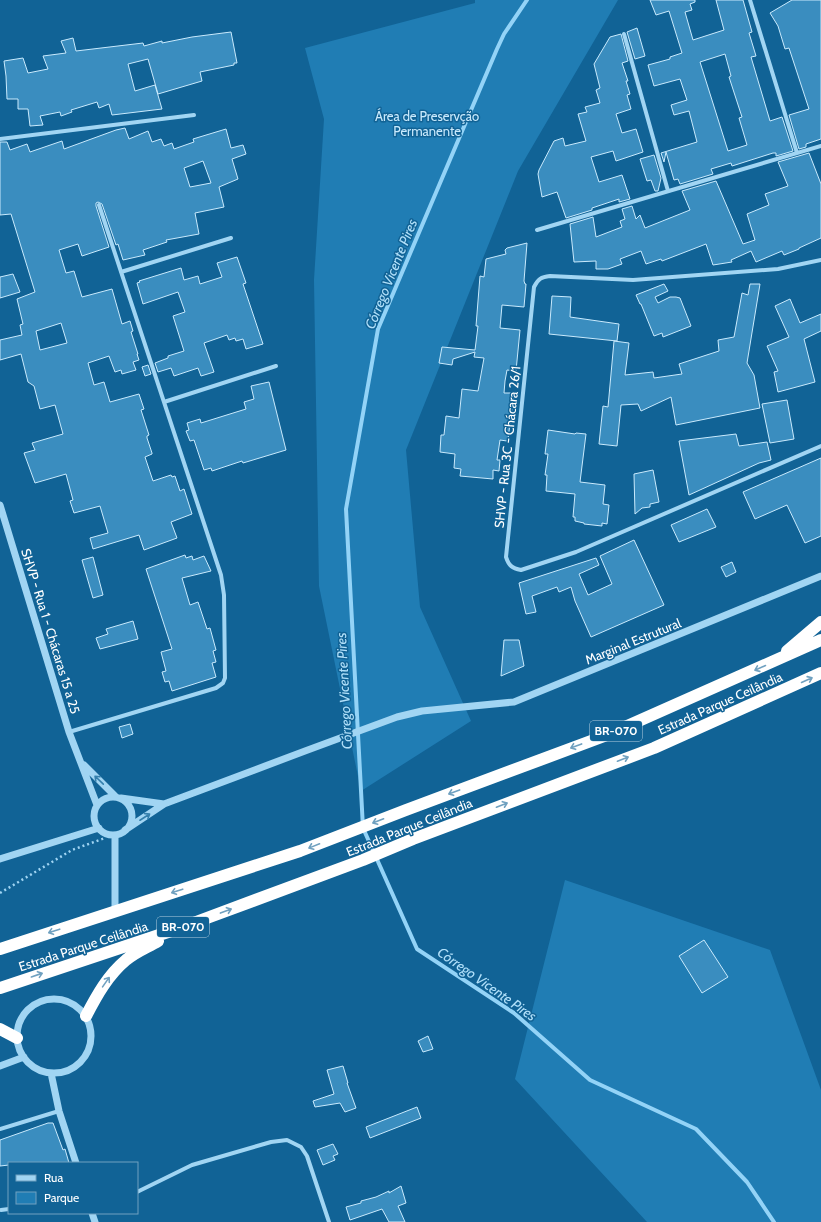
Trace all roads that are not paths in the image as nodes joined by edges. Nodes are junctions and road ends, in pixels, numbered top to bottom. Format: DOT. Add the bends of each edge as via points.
graph roads {
  1 [pos="750,0"];
  2 [pos="624,34"];
  3 [pos="194,115"];
  4 [pos="0,139"];
  5 [pos="821,146"];
  6 [pos="797,153"];
  7 [pos="668,192"];
  8 [pos="99,205"];
  9 [pos="537,230"];
  10 [pos="232,238"];
  11 [pos="821,260"];
  12 [pos="121,272"];
  13 [pos="276,366"];
  14 [pos="164,402"];
  15 [pos="821,446"];
  16 [pos="0,505"];
  17 [pos="821,576"];
  18 [pos="821,622"];
  19 [pos="821,640"];
  20 [pos="777,660"];
  21 [pos="821,674"];
  22 [pos="69,732"];
  23 [pos="82,764"];
  24 [pos="118,797"];
  25 [pos="164,804"];
  26 [pos="97,805"];
  27 [pos="99,828"];
  28 [pos="125,830"];
  29 [pos="115,835"];
  30 [pos="0,859"];
  31 [pos="115,911"];
  32 [pos="180,928"];
  33 [pos="0,949"];
  34 [pos="0,988"];
  35 [pos="86,1016"];
  36 [pos="0,1029"];
  37 [pos="17,1038"];
  38 [pos="24,1057"];
  39 [pos="0,1066"];
  40 [pos="51,1073"];
  41 [pos="59,1110"];
  42 [pos="0,1129"];
  43 [pos="76,1162"];
  44 [pos="138,1192"];
  45 [pos="0,1209"];
  46 [pos="0,1213"];
  47 [pos="329,1222"];
  1 -- 6 [label="street"];
  2 -- 7 [label="street"];
  3 -- 4 [label="street"];
  5 -- 6 [label="street"];
  6 -- 7 [label="street"];
  7 -- 9 [label="street"];
  8 -- 12 [label="street"];
  10 -- 12 [label="street"];
  11 -- 15 [label="street, SHVP - Rua 3C - Chácara 26/1" via="778,269 633,280 550,276 537,281 534,287 518,438 506,557 508,563 512,568 521,570 576,552"];
  12 -- 14 [label="street"];
  13 -- 14 [label="street"];
  14 -- 22 [label="street" via="221,575 224,595 225,678 216,688"];
  16 -- 22 [label="street, SHVP - Rua 1 - Chácaras 15 a 25"];
  17 -- 25 [label="street, Marginal Estrutural" via="514,702 422,711 397,717"];
  18 -- 20 [label="highway"];
  19 -- 20 [label="highway, Estrada Parque Ceilândia / BR-070"];
  20 -- 31 [label="highway, Estrada Parque Ceilândia / BR-070, one-way" via="607,735 300,852"];
  32 -- 21 [label="highway, Estrada Parque Ceilândia / BR-070, one-way" via="654,748"];
  22 -- 23 [label="street, SHVP - Rua 1 - Chácaras 15 a 25"];
  24 -- 23 [label="street, SHVP - Rua 1 - Chácaras 15 a 25, one-way"];
  23 -- 26 [label="street, SHVP - Rua 1 - Chácaras 15 a 25"];
  24 -- 25 [label="street"];
  24 -- 26 [label="street" via="104,799"];
  24 -- 28 [label="street" via="131,808 131,821"];
  28 -- 25 [label="street, Marginal Estrutural, one-way"];
  26 -- 27 [label="street" via="94,815"];
  27 -- 29 [label="street"];
  27 -- 30 [label="street"];
  28 -- 29 [label="street"];
  29 -- 31 [label="street"];
  31 -- 33 [label="highway, Estrada Parque Ceilândia / BR-070, one-way"];
  34 -- 32 [label="highway, Estrada Parque Ceilândia / BR-070, one-way"];
  35 -- 32 [label="highway, one-way" via="113,972 127,959"];
  35 -- 37 [label="street" via="78,1007 67,1001 43,1001 32,1006 24,1015"];
  35 -- 40 [label="street" via="92,1038 83,1060 63,1073"];
  36 -- 37 [label="highway"];
  37 -- 38 [label="street"];
  38 -- 39 [label="street"];
  38 -- 40 [label="street" via="41,1071"];
  40 -- 41 [label="street"];
  41 -- 42 [label="street"];
  41 -- 43 [label="street"];
  44 -- 47 [label="street" via="192,1165 271,1142 287,1140 301,1147 307,1156"];
  45 -- 46 [label="street"];
}
